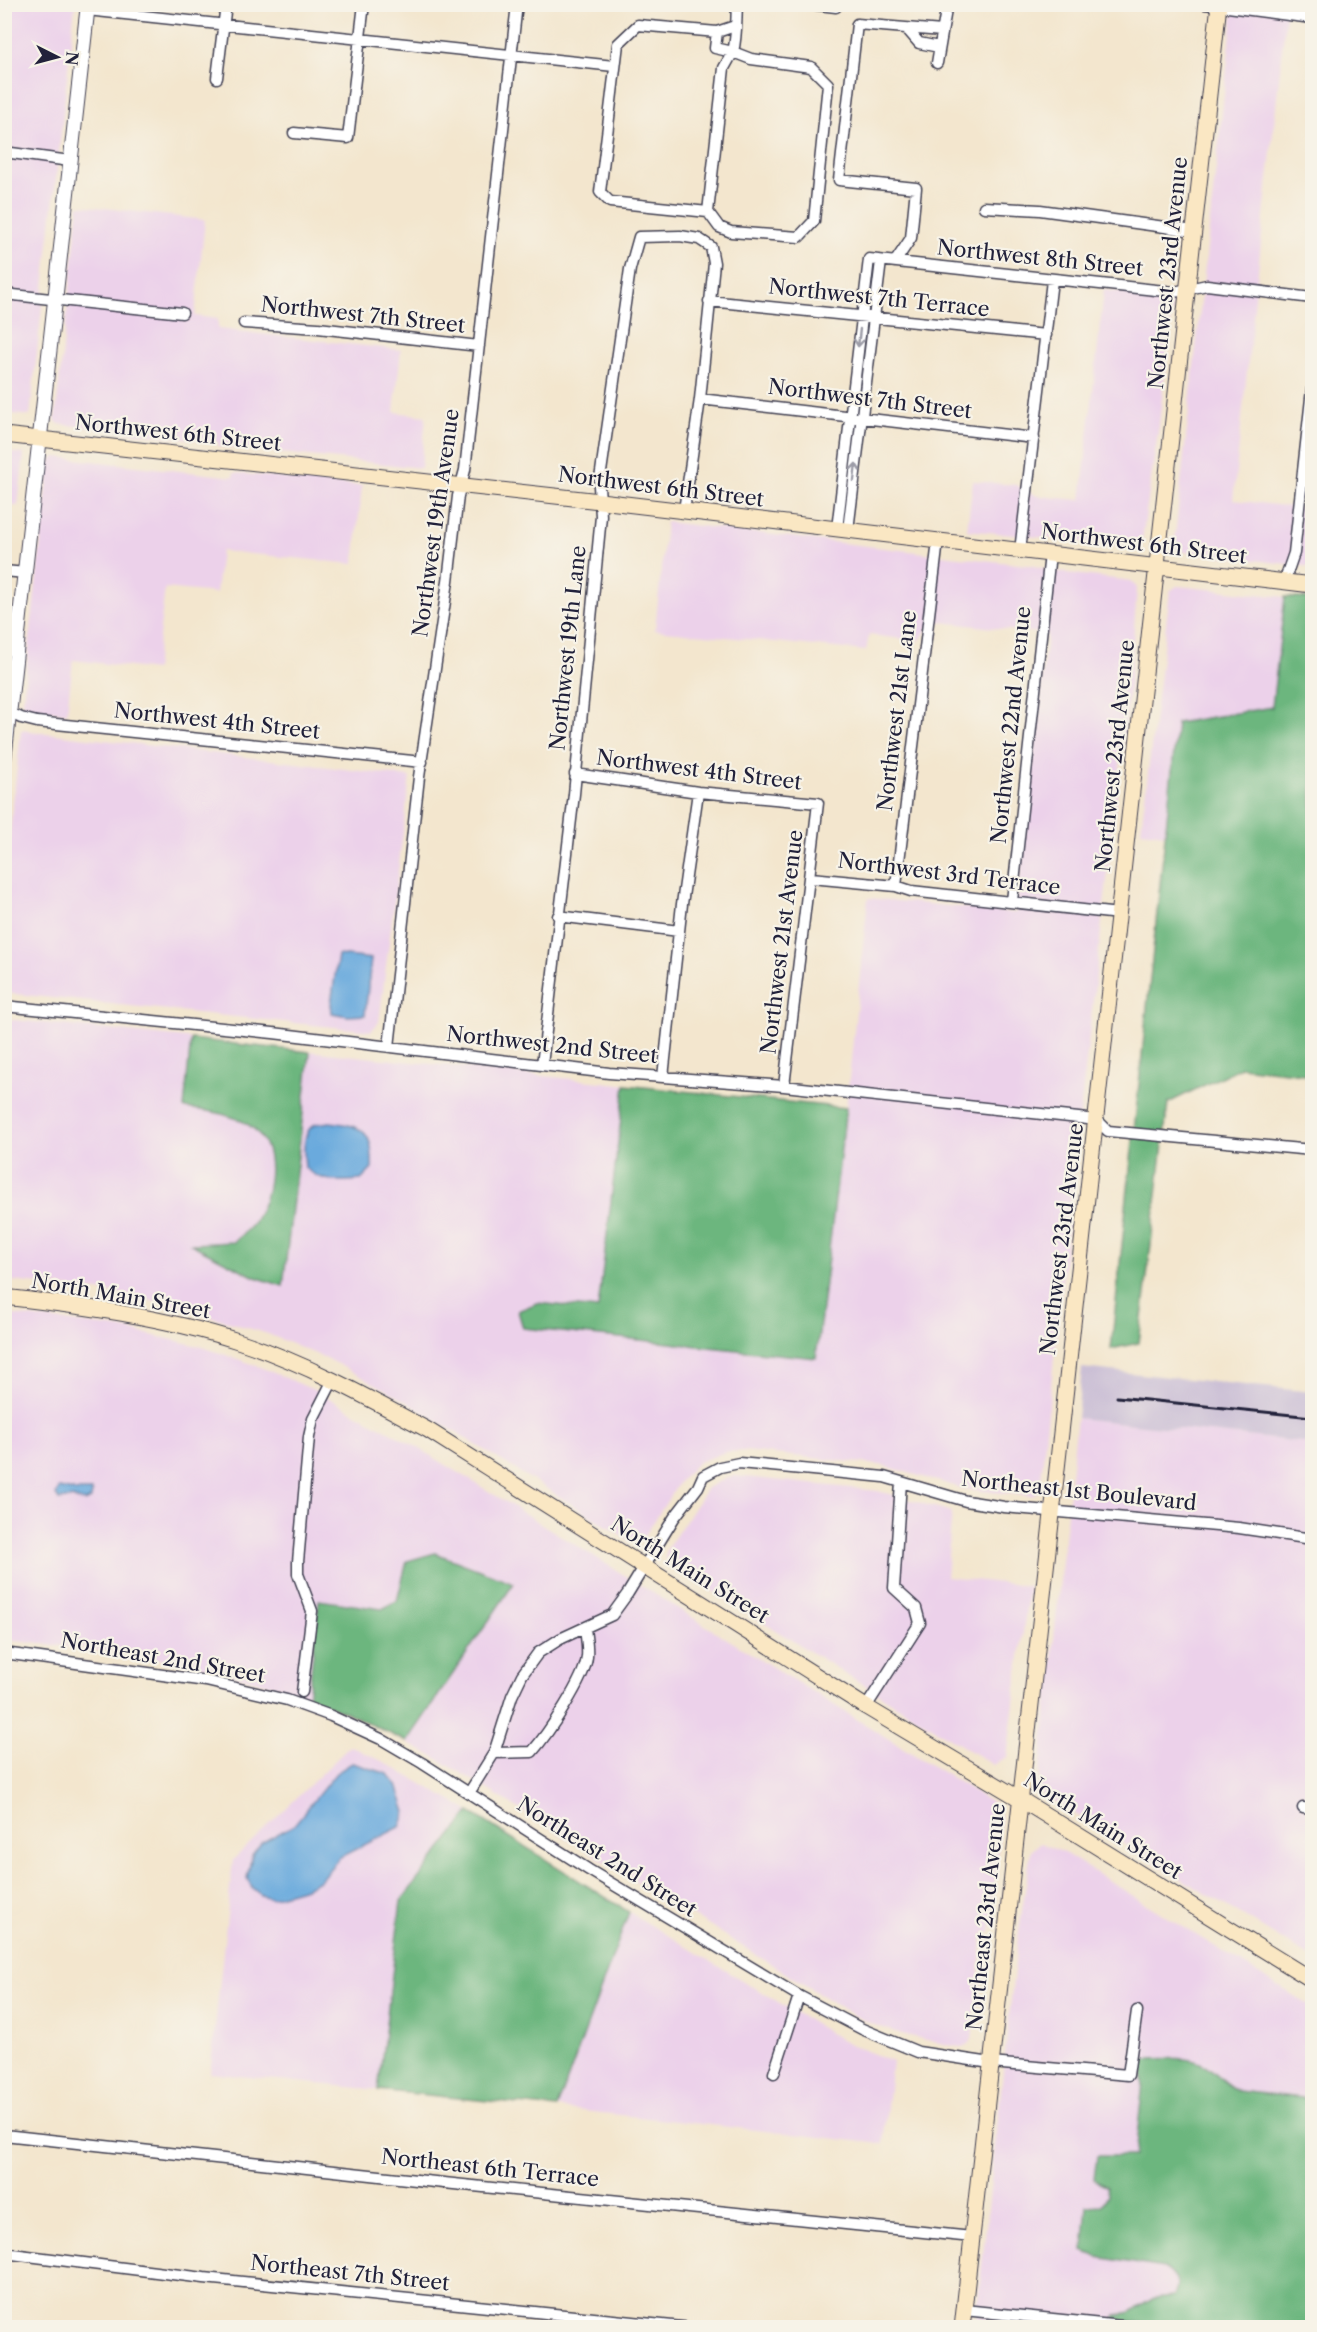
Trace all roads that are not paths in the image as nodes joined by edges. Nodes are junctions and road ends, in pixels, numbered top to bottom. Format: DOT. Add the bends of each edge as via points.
graph roads {
  1 [pos="226,4"];
  2 [pos="364,4"];
  3 [pos="517,4"];
  4 [pos="736,4"];
  5 [pos="810,4"];
  6 [pos="947,4"];
  7 [pos="1214,5"];
  8 [pos="88,7"];
  9 [pos="836,8"];
  10 [pos="1312,18"];
  11 [pos="224,23"];
  12 [pos="735,26"];
  13 [pos="906,30"];
  14 [pos="942,31"];
  15 [pos="717,32"];
  16 [pos="361,39"];
  17 [pos="939,47"];
  18 [pos="733,52"];
  19 [pos="510,55"];
  20 [pos="936,63"];
  21 [pos="614,66"];
  22 [pos="218,78"];
  23 [pos="294,133"];
  24 [pos="4,152"];
  25 [pos="70,161"];
  26 [pos="984,207"];
  27 [pos="708,212"];
  28 [pos="1194,231"];
  29 [pos="881,261"];
  30 [pos="895,262"];
  31 [pos="1052,280"];
  32 [pos="1187,289"];
  33 [pos="4,294"];
  34 [pos="1312,298"];
  35 [pos="56,301"];
  36 [pos="709,301"];
  37 [pos="182,313"];
  38 [pos="861,315"];
  39 [pos="874,316"];
  40 [pos="244,323"];
  41 [pos="1046,335"];
  42 [pos="479,346"];
  43 [pos="1312,389"];
  44 [pos="700,399"];
  45 [pos="856,416"];
  46 [pos="4,435"];
  47 [pos="1034,438"];
  48 [pos="40,439"];
  49 [pos="459,485"];
  50 [pos="600,501"];
  51 [pos="684,511"];
  52 [pos="842,529"];
  53 [pos="938,541"];
  54 [pos="1020,550"];
  55 [pos="1050,554"];
  56 [pos="1156,567"];
  57 [pos="4,571"];
  58 [pos="26,573"];
  59 [pos="1284,582"];
  60 [pos="1312,585"];
  61 [pos="6,712"];
  62 [pos="4,760"];
  63 [pos="422,762"];
  64 [pos="575,774"];
  65 [pos="698,792"];
  66 [pos="818,803"];
  67 [pos="811,878"];
  68 [pos="896,886"];
  69 [pos="1012,901"];
  70 [pos="1119,914"];
  71 [pos="558,916"];
  72 [pos="679,931"];
  73 [pos="4,1006"];
  74 [pos="389,1047"];
  75 [pos="542,1065"];
  76 [pos="663,1077"];
  77 [pos="784,1086"];
  78 [pos="1097,1120"];
  79 [pos="1312,1150"];
  80 [pos="4,1297"];
  81 [pos="333,1380"];
  82 [pos="901,1482"];
  83 [pos="1053,1512"];
  84 [pos="1312,1539"];
  85 [pos="644,1566"];
  86 [pos="585,1629"];
  87 [pos="4,1653"];
  88 [pos="302,1692"];
  89 [pos="866,1707"];
  90 [pos="494,1753"];
  91 [pos="469,1793"];
  92 [pos="1020,1798"];
  93 [pos="1312,1980"];
  94 [pos="799,1996"];
  95 [pos="1137,2011"];
  96 [pos="991,2063"];
  97 [pos="774,2073"];
  98 [pos="4,2135"];
  99 [pos="972,2237"];
  100 [pos="4,2253"];
  101 [pos="964,2310"];
  102 [pos="692,2328"];
  103 [pos="962,2328"];
  104 [pos="1142,2328"];
  1 -- 11 [label="street"];
  2 -- 16 [label="street"];
  3 -- 19 [label="street, Northwest 19th Avenue"];
  4 -- 12 [label="street"];
  5 -- 9 [label="street"];
  6 -- 14 [label="street"];
  7 -- 10 [label="street"];
  7 -- 28 [label="main road, Northwest 23rd Avenue"];
  8 -- 11 [label="street"];
  8 -- 25 [label="street"];
  11 -- 16 [label="street"];
  11 -- 22 [label="street"];
  12 -- 15 [label="street"];
  12 -- 18 [label="street"];
  13 -- 14 [label="street"];
  13 -- 17 [label="street" via="920,43"];
  13 -- 30 [label="street" via="857,24 839,180 916,188 911,238"];
  14 -- 17 [label="street"];
  15 -- 18 [label="street" via="715,48"];
  15 -- 21 [label="street" via="638,25 618,44"];
  16 -- 19 [label="street"];
  16 -- 23 [label="street" via="348,138"];
  17 -- 20 [label="street"];
  18 -- 27 [label="street" via="724,68"];
  18 -- 27 [label="street" via="751,59 812,67 828,84 814,221 799,237 731,232 719,227"];
  19 -- 21 [label="street"];
  19 -- 42 [label="street, Northwest 19th Avenue"];
  21 -- 27 [label="street" via="600,192 610,202"];
  24 -- 25 [label="street"];
  25 -- 35 [label="street"];
  26 -- 28 [label="street" via="1040,210"];
  28 -- 32 [label="main road, Northwest 23rd Avenue"];
  29 -- 30 [label="street, Northwest 8th Street"];
  29 -- 38 [label="street, Northwest 8th Street" via="869,260"];
  29 -- 39 [label="street"];
  30 -- 31 [label="street, Northwest 8th Street"];
  31 -- 32 [label="street, Northwest 8th Street" via="1174,292"];
  31 -- 41 [label="street"];
  32 -- 34 [label="street, Northwest 8th Street" via="1207,285"];
  32 -- 56 [label="main road, Northwest 23rd Avenue"];
  33 -- 35 [label="street"];
  35 -- 37 [label="street"];
  35 -- 48 [label="street"];
  36 -- 38 [label="street, Northwest 7th Terrace"];
  36 -- 44 [label="street"];
  36 -- 50 [label="street, Northwest 19th Lane" via="714,263 711,247 699,239 680,236 639,237 628,278"];
  38 -- 39 [label="street, Northwest 7th Terrace"];
  38 -- 45 [label="street, one-way"];
  39 -- 41 [label="street, Northwest 7th Terrace"];
  39 -- 45 [label="street"];
  40 -- 42 [label="street, Northwest 7th Street"];
  41 -- 47 [label="street"];
  42 -- 49 [label="street, Northwest 19th Avenue" via="465,470"];
  43 -- 59 [label="street" via="1294,553"];
  44 -- 45 [label="street, Northwest 7th Street"];
  44 -- 51 [label="street"];
  45 -- 47 [label="street, Northwest 7th Street"];
  45 -- 52 [label="street"];
  46 -- 48 [label="main road, Northwest 6th Street"];
  47 -- 54 [label="street"];
  48 -- 49 [label="main road, Northwest 6th Street"];
  48 -- 58 [label="street"];
  49 -- 50 [label="main road, Northwest 6th Street"];
  49 -- 63 [label="street, Northwest 19th Avenue"];
  50 -- 51 [label="main road, Northwest 6th Street"];
  50 -- 64 [label="street, Northwest 19th Lane"];
  51 -- 52 [label="main road, Northwest 6th Street"];
  52 -- 53 [label="main road, Northwest 6th Street"];
  53 -- 54 [label="main road, Northwest 6th Street"];
  53 -- 68 [label="street, Northwest 21st Lane"];
  54 -- 55 [label="main road, Northwest 6th Street"];
  55 -- 56 [label="main road, Northwest 6th Street"];
  55 -- 69 [label="street, Northwest 22nd Avenue"];
  56 -- 59 [label="main road, Northwest 6th Street"];
  56 -- 70 [label="main road, Northwest 23rd Avenue"];
  57 -- 58 [label="street"];
  58 -- 61 [label="street"];
  59 -- 60 [label="main road, Northwest 6th Street"];
  61 -- 62 [label="street"];
  61 -- 63 [label="street, Northwest 4th Street" via="37,722"];
  63 -- 74 [label="street, Northwest 19th Avenue"];
  64 -- 65 [label="street, Northwest 4th Street"];
  64 -- 71 [label="street, Northwest 19th Lane"];
  65 -- 66 [label="street, Northwest 4th Street"];
  65 -- 72 [label="street"];
  66 -- 67 [label="street, Northwest 21st Avenue"];
  67 -- 68 [label="street, Northwest 3rd Terrace"];
  67 -- 77 [label="street, Northwest 21st Avenue"];
  68 -- 69 [label="street, Northwest 3rd Terrace" via="911,891"];
  69 -- 70 [label="street, Northwest 3rd Terrace"];
  70 -- 78 [label="main road, Northwest 23rd Avenue"];
  71 -- 72 [label="street"];
  71 -- 75 [label="street, Northwest 19th Lane"];
  72 -- 76 [label="street"];
  73 -- 74 [label="street, Northwest 2nd Street"];
  74 -- 75 [label="street, Northwest 2nd Street"];
  75 -- 76 [label="street, Northwest 2nd Street"];
  76 -- 77 [label="street, Northwest 2nd Street"];
  77 -- 78 [label="street, Northwest 2nd Street"];
  78 -- 79 [label="street, Northwest 2nd Street" via="1108,1131"];
  78 -- 83 [label="main road, Northwest 23rd Avenue"];
  80 -- 81 [label="main road, North Main Street" via="171,1322 239,1341"];
  81 -- 85 [label="main road, North Main Street" via="428,1430"];
  81 -- 88 [label="street" via="313,1419 309,1437 298,1574 312,1611"];
  82 -- 83 [label="street, Northeast 1st Boulevard" via="966,1502"];
  82 -- 85 [label="street, Northeast 1st Boulevard" via="884,1477 729,1464 703,1476"];
  82 -- 89 [label="street" via="894,1588 916,1608 920,1623"];
  83 -- 84 [label="street, Northeast 1st Boulevard" via="1239,1528"];
  83 -- 92 [label="main road, Northeast 23rd Avenue"];
  85 -- 86 [label="street, Northeast 1st Boulevard" via="612,1615"];
  85 -- 89 [label="main road, North Main Street"];
  86 -- 90 [label="street, Northeast 1st Boulevard" via="538,1653 512,1696"];
  86 -- 90 [label="street" via="587,1658 582,1675 545,1737 532,1752"];
  87 -- 91 [label="street, Northeast 2nd Street" via="206,1681 287,1700 381,1739"];
  89 -- 92 [label="main road, North Main Street"];
  90 -- 91 [label="street, Northeast 1st Boulevard"];
  91 -- 94 [label="street, Northeast 2nd Street"];
  92 -- 93 [label="main road, North Main Street"];
  92 -- 96 [label="main road, Northeast 23rd Avenue"];
  94 -- 96 [label="street, Northeast 2nd Street" via="862,2030 918,2052"];
  94 -- 97 [label="street"];
  95 -- 96 [label="street, Northeast 2nd Street" via="1128,2075"];
  96 -- 99 [label="main road, Northeast 23rd Avenue"];
  98 -- 99 [label="street, Northeast 6th Terrace"];
  99 -- 101 [label="main road, Northeast 23rd Avenue"];
  100 -- 102 [label="street, Northeast 7th Street" via="204,2278"];
  101 -- 103 [label="main road, Northeast 23rd Avenue"];
  101 -- 104 [label="street"];
}
